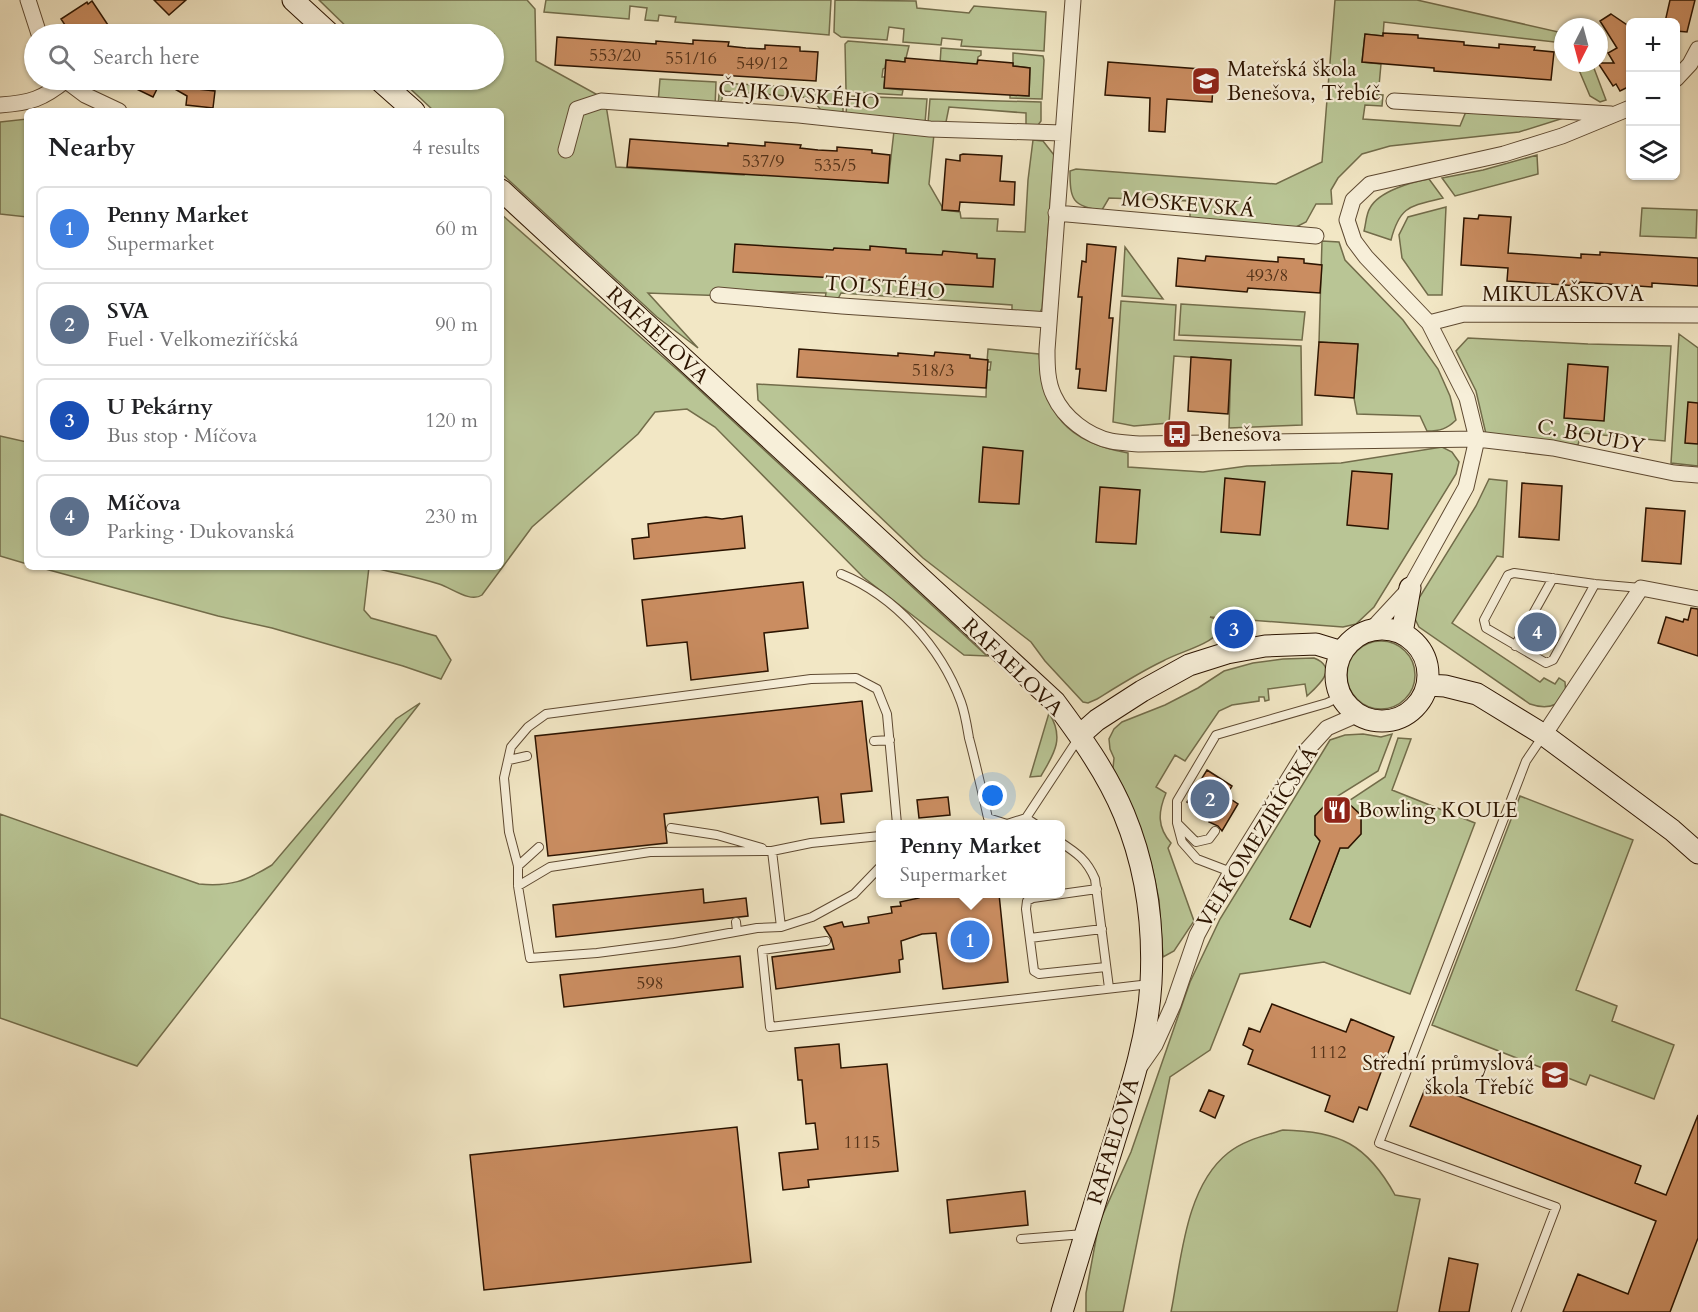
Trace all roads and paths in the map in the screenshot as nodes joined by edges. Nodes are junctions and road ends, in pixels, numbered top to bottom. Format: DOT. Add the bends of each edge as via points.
graph roads {
  1 [pos="28,0"];
  2 [pos="293,0"];
  3 [pos="1072,0"];
  4 [pos="36,24"];
  5 [pos="319,24"];
  6 [pos="1698,49"];
  7 [pos="1680,75"];
  8 [pos="53,90"];
  9 [pos="79,90"];
  10 [pos="390,90"];
  11 [pos="1394,101"];
  12 [pos="0,105"];
  13 [pos="113,108"];
  14 [pos="411,108"];
  15 [pos="1624,111"];
  16 [pos="1062,133"];
  17 [pos="566,150"];
  18 [pos="504,193"];
  19 [pos="1056,213"];
  20 [pos="1316,236"];
  21 [pos="718,295"];
  22 [pos="1698,315"];
  23 [pos="1049,320"];
  24 [pos="1429,323"];
  25 [pos="1477,439"];
  26 [pos="1698,476"];
  27 [pos="841,574"];
  28 [pos="1553,578"];
  29 [pos="1595,584"];
  30 [pos="1410,588"];
  31 [pos="1641,588"];
  32 [pos="1698,599"];
  33 [pos="1371,630"];
  34 [pos="1402,633"];
  35 [pos="1515,646"];
  36 [pos="1342,652"];
  37 [pos="1427,685"];
  38 [pos="1342,696"];
  39 [pos="1359,714"];
  40 [pos="1080,735"];
  41 [pos="1544,735"];
  42 [pos="890,740"];
  43 [pos="874,741"];
  44 [pos="527,756"];
  45 [pos="509,759"];
  46 [pos="897,820"];
  47 [pos="994,820"];
  48 [pos="1024,820"];
  49 [pos="1177,823"];
  50 [pos="671,828"];
  51 [pos="1215,831"];
  52 [pos="876,836"];
  53 [pos="1065,845"];
  54 [pos="539,847"];
  55 [pos="772,851"];
  56 [pos="1698,853"];
  57 [pos="518,866"];
  58 [pos="876,871"];
  59 [pos="1231,872"];
  60 [pos="518,886"];
  61 [pos="1097,890"];
  62 [pos="1065,894"];
  63 [pos="1033,898"];
  64 [pos="736,922"];
  65 [pos="781,927"];
  66 [pos="1102,929"];
  67 [pos="737,931"];
  68 [pos="1030,938"];
  69 [pos="826,941"];
  70 [pos="1107,967"];
  71 [pos="1151,983"];
  72 [pos="1109,988"];
  73 [pos="1133,1078"];
  74 [pos="1085,1234"];
  75 [pos="1021,1239"];
  76 [pos="1062,1312"];
  77 [pos="1516,1312"];
  1 -- 4 [label="street"];
  2 -- 5 [label="main road"];
  3 -- 16 [label="street"];
  6 -- 7 [label="street"];
  8 -- 12 [label="street" via="35,101"];
  9 -- 13 [label="street"];
  10 -- 14 [label="main road"];
  11 -- 15 [label="street"];
  15 -- 24 [label="street" via="1504,154 1370,184 1353,200 1347,220 1354,241"];
  16 -- 17 [label="street, ČAJKOVSKÉHO" via="930,129 601,101 577,109"];
  16 -- 19 [label="street"];
  18 -- 40 [label="main road, RAFAELOVA" via="1054,702"];
  19 -- 20 [label="street, MOSKEVSKÁ"];
  19 -- 23 [label="street"];
  21 -- 23 [label="street, TOLSTÉHO"];
  22 -- 24 [label="street, MIKULÁŠKOVA" via="1464,314"];
  23 -- 25 [label="street" via="1047,371 1053,395 1072,420 1110,441 1139,444"];
  24 -- 25 [label="street" via="1467,398"];
  25 -- 26 [label="street, C. BOUDY" via="1553,448"];
  25 -- 30 [label="street" via="1466,487"];
  27 -- 47 [label="lane" via="889,602 923,637 944,667 961,702 988,818"];
  28 -- 29 [label="lane"];
  28 -- 35 [label="lane"];
  28 -- 35 [label="lane" via="1508,575 1484,624"];
  29 -- 31 [label="lane"];
  29 -- 35 [label="lane" via="1553,660 1546,663"];
  30 -- 33 [label="street"];
  30 -- 34 [label="main road"];
  31 -- 32 [label="street"];
  31 -- 41 [label="street"];
  33 -- 34 [label="main road"];
  33 -- 36 [label="main road" via="1352,640"];
  34 -- 37 [label="main road" via="1424,654"];
  36 -- 38 [label="main road" via="1337,667"];
  36 -- 40 [label="main road" via="1316,644 1265,646 1189,665 1142,691"];
  37 -- 39 [label="main road" via="1422,698 1401,717 1379,720"];
  37 -- 41 [label="main road" via="1477,694"];
  38 -- 39 [label="main road"];
  38 -- 49 [label="lane" via="1327,704 1216,735 1177,801"];
  39 -- 59 [label="street, VELKOMEZIŘÍČSKÁ" via="1327,728 1306,751"];
  40 -- 48 [label="lane"];
  40 -- 71 [label="main road, RAFAELOVA" via="1123,811 1143,872 1150,919"];
  41 -- 56 [label="main road"];
  41 -- 77 [label="lane" via="1526,761 1379,1143 1556,1207"];
  42 -- 43 [label="lane"];
  42 -- 45 [label="lane" via="887,714 877,689 856,678 811,679 546,714 528,727 512,747"];
  42 -- 46 [label="lane"];
  44 -- 45 [label="lane"];
  45 -- 57 [label="lane" via="504,778 509,832"];
  49 -- 51 [label="lane" via="1196,842 1209,839"];
  49 -- 59 [label="lane" via="1182,842 1197,859"];
  50 -- 55 [label="lane" via="717,835"];
  52 -- 55 [label="lane"];
  53 -- 61 [label="lane" via="1089,864"];
  54 -- 57 [label="lane"];
  55 -- 60 [label="lane" via="650,852 550,867"];
  55 -- 65 [label="lane"];
  57 -- 60 [label="lane"];
  58 -- 65 [label="lane" via="854,894 812,917"];
  59 -- 73 [label="street, VELKOMEZIŘÍČSKÁ" via="1197,935 1155,1045"];
  60 -- 67 [label="lane" via="530,957 641,947"];
  61 -- 62 [label="lane"];
  61 -- 66 [label="lane"];
  63 -- 68 [label="lane" via="1027,901 1026,909"];
  64 -- 67 [label="lane"];
  65 -- 67 [label="lane"];
  66 -- 68 [label="lane"];
  66 -- 70 [label="lane"];
  68 -- 70 [label="lane" via="1034,971 1039,974"];
  69 -- 72 [label="lane" via="762,950 770,1027"];
  70 -- 72 [label="lane"];
  71 -- 72 [label="lane"];
  71 -- 73 [label="main road, RAFAELOVA"];
  73 -- 74 [label="main road, RAFAELOVA"];
  74 -- 75 [label="lane"];
  74 -- 76 [label="main road, RAFAELOVA"];
}
